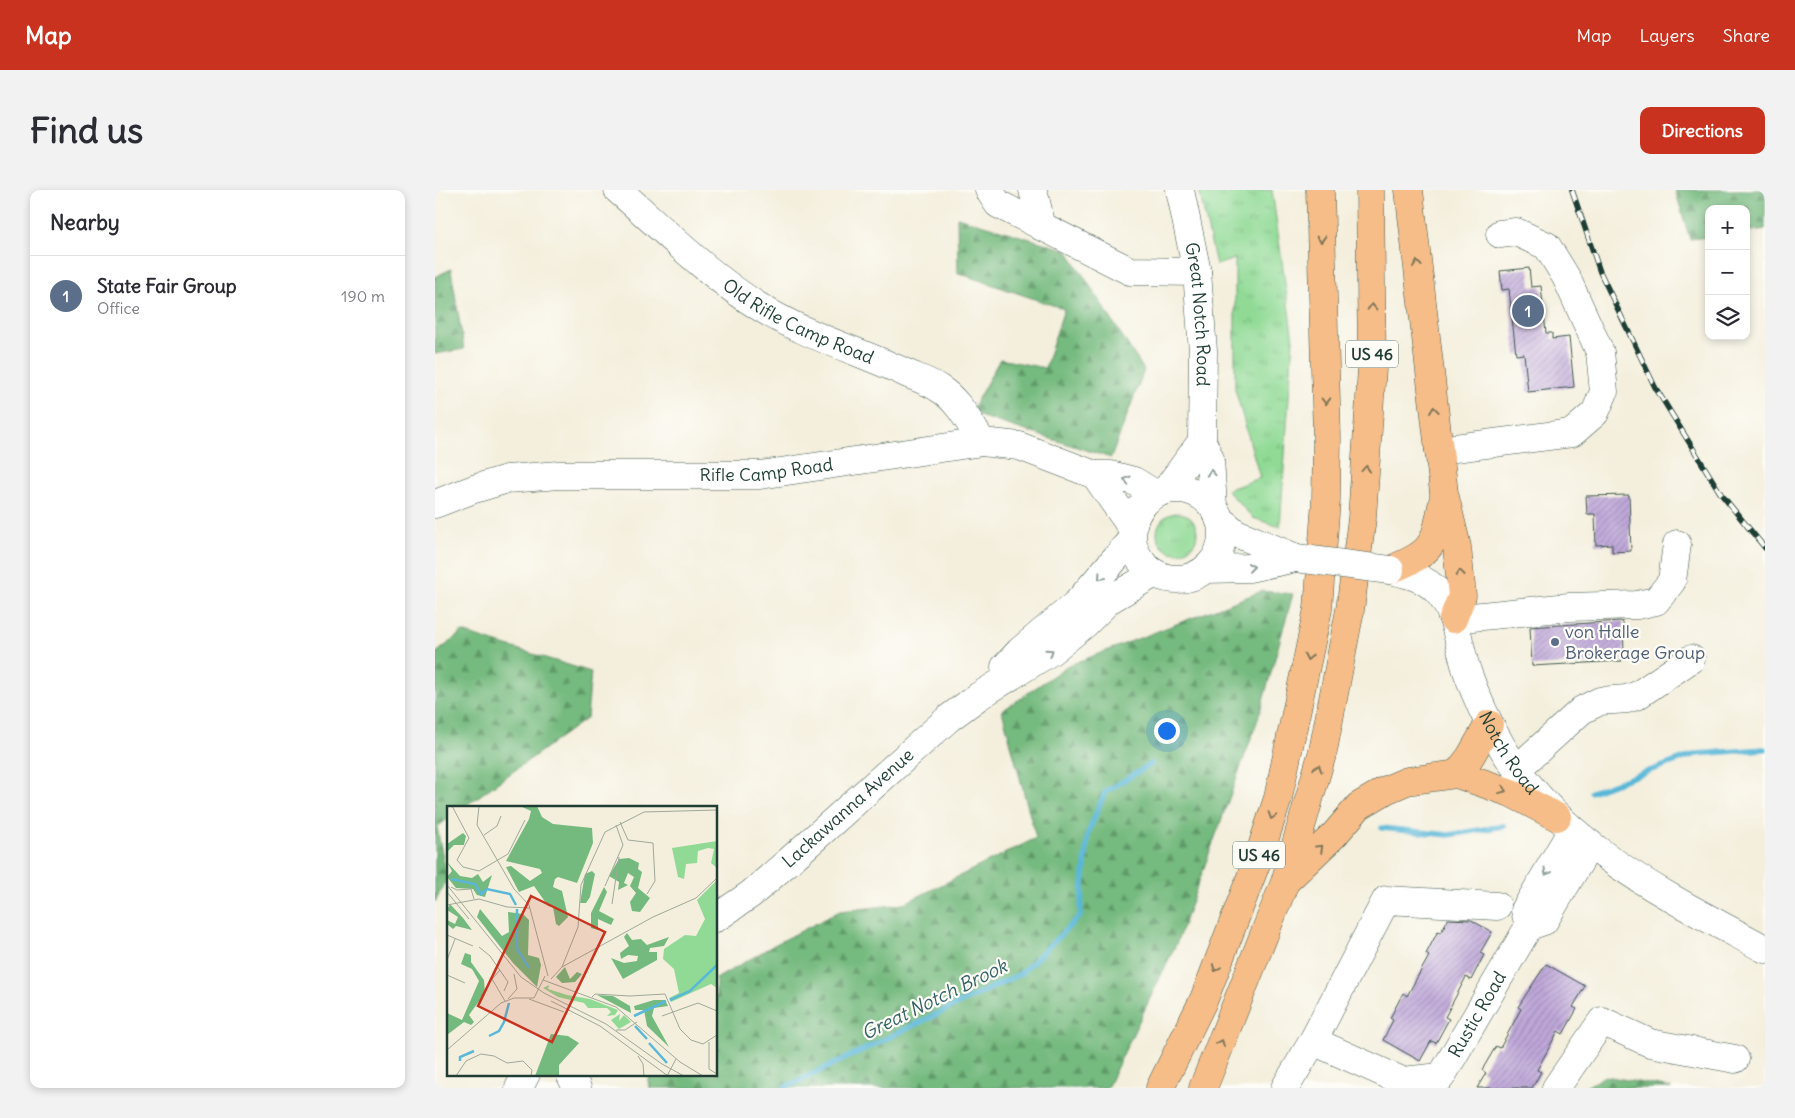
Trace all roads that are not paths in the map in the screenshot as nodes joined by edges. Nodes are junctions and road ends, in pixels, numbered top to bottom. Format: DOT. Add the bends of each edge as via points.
graph roads {
  1 [pos="618,190"];
  2 [pos="989,190"];
  3 [pos="1033,190"];
  4 [pos="1181,190"];
  5 [pos="1320,190"];
  6 [pos="1370,190"];
  7 [pos="1409,190"];
  8 [pos="1042,226"];
  9 [pos="1500,234"];
  10 [pos="1197,272"];
  11 [pos="1201,441"];
  12 [pos="982,442"];
  13 [pos="1439,450"];
  14 [pos="1095,475"];
  15 [pos="1161,492"];
  16 [pos="1445,493"];
  17 [pos="435,504"];
  18 [pos="1216,513"];
  19 [pos="1132,534"];
  20 [pos="1677,544"];
  21 [pos="1296,558"];
  22 [pos="1206,569"];
  23 [pos="1390,570"];
  24 [pos="1155,574"];
  25 [pos="1453,619"];
  26 [pos="1691,658"];
  27 [pos="979,696"];
  28 [pos="1489,724"];
  29 [pos="1517,769"];
  30 [pos="1457,774"];
  31 [pos="1573,830"];
  32 [pos="1285,882"];
  33 [pos="1497,906"];
  34 [pos="719,911"];
  35 [pos="1765,949"];
  36 [pos="1313,1042"];
  37 [pos="1735,1059"];
  38 [pos="525,1076"];
  39 [pos="571,1076"];
  40 [pos="1449,1083"];
  41 [pos="519,1088"];
  42 [pos="577,1088"];
  43 [pos="1160,1088"];
  44 [pos="1203,1088"];
  45 [pos="1285,1088"];
  46 [pos="1556,1088"];
  1 -- 12 [label="street, Old Rifle Camp Road" via="719,278 757,306 784,322 878,359 941,389 959,407"];
  2 -- 8 [label="street" via="998,204"];
  3 -- 8 [label="street"];
  4 -- 10 [label="street, Great Notch Road"];
  5 -- 43 [label="highway, US 46, one-way" via="1327,438 1326,500 1317,610 1302,690 1272,815 1204,999"];
  32 -- 6 [label="highway, US 46, one-way" via="1323,751 1350,610 1363,518 1373,368"];
  13 -- 7 [label="highway, one-way"];
  8 -- 10 [label="street" via="1130,271"];
  9 -- 13 [label="street" via="1516,232 1547,246 1566,277 1600,352 1604,392 1595,413 1572,434"];
  10 -- 11 [label="street, Great Notch Road" via="1203,351"];
  11 -- 15 [label="street"];
  18 -- 11 [label="street, Great Notch Road, one-way" via="1210,459"];
  12 -- 14 [label="street, Rifle Camp Road" via="1019,446"];
  12 -- 17 [label="street, Rifle Camp Road" via="760,475 559,475 507,479"];
  13 -- 16 [label="highway"];
  15 -- 14 [label="street, Rifle Camp Road, one-way" via="1111,475"];
  14 -- 19 [label="street"];
  15 -- 18 [label="street" via="1179,489 1192,492 1204,498"];
  15 -- 19 [label="street" via="1140,509"];
  16 -- 23 [label="highway" via="1437,533 1430,549"];
  25 -- 16 [label="highway, one-way" via="1462,596 1457,547"];
  18 -- 21 [label="street, Notch Road" via="1236,532"];
  18 -- 22 [label="street" via="1222,542"];
  19 -- 24 [label="street" via="1140,559"];
  19 -- 27 [label="street, Lackawanna Avenue, one-way" via="1077,603 1020,651"];
  20 -- 25 [label="street" via="1672,581 1656,601"];
  22 -- 21 [label="street, Notch Road, one-way" via="1249,568"];
  21 -- 23 [label="street, Notch Road, bridge"];
  22 -- 24 [label="street" via="1181,579"];
  23 -- 25 [label="street, Notch Road" via="1428,583 1444,599"];
  27 -- 24 [label="street, Lackawanna Avenue, one-way" via="1050,652 1109,600"];
  25 -- 28 [label="street, Notch Road" via="1467,670"];
  26 -- 29 [label="street" via="1638,695 1600,702 1582,710"];
  27 -- 34 [label="street, Lackawanna Avenue" via="949,718 776,872"];
  28 -- 29 [label="street, Notch Road"];
  28 -- 30 [label="highway"];
  29 -- 31 [label="street, Notch Road"];
  30 -- 31 [label="highway, one-way" via="1511,793"];
  32 -- 30 [label="highway, one-way" via="1359,806 1407,781"];
  31 -- 35 [label="street, Notch Road" via="1623,870"];
  31 -- 40 [label="street, Rustic Road" via="1525,910 1529,926"];
  44 -- 32 [label="highway, US 46, one-way"];
  33 -- 36 [label="street" via="1386,900"];
  36 -- 40 [label="street, Rustic Road" via="1402,1081"];
  36 -- 45 [label="street"];
  37 -- 46 [label="street" via="1650,1043 1602,1021"];
  38 -- 41 [label="street"];
  39 -- 42 [label="street"];
}
